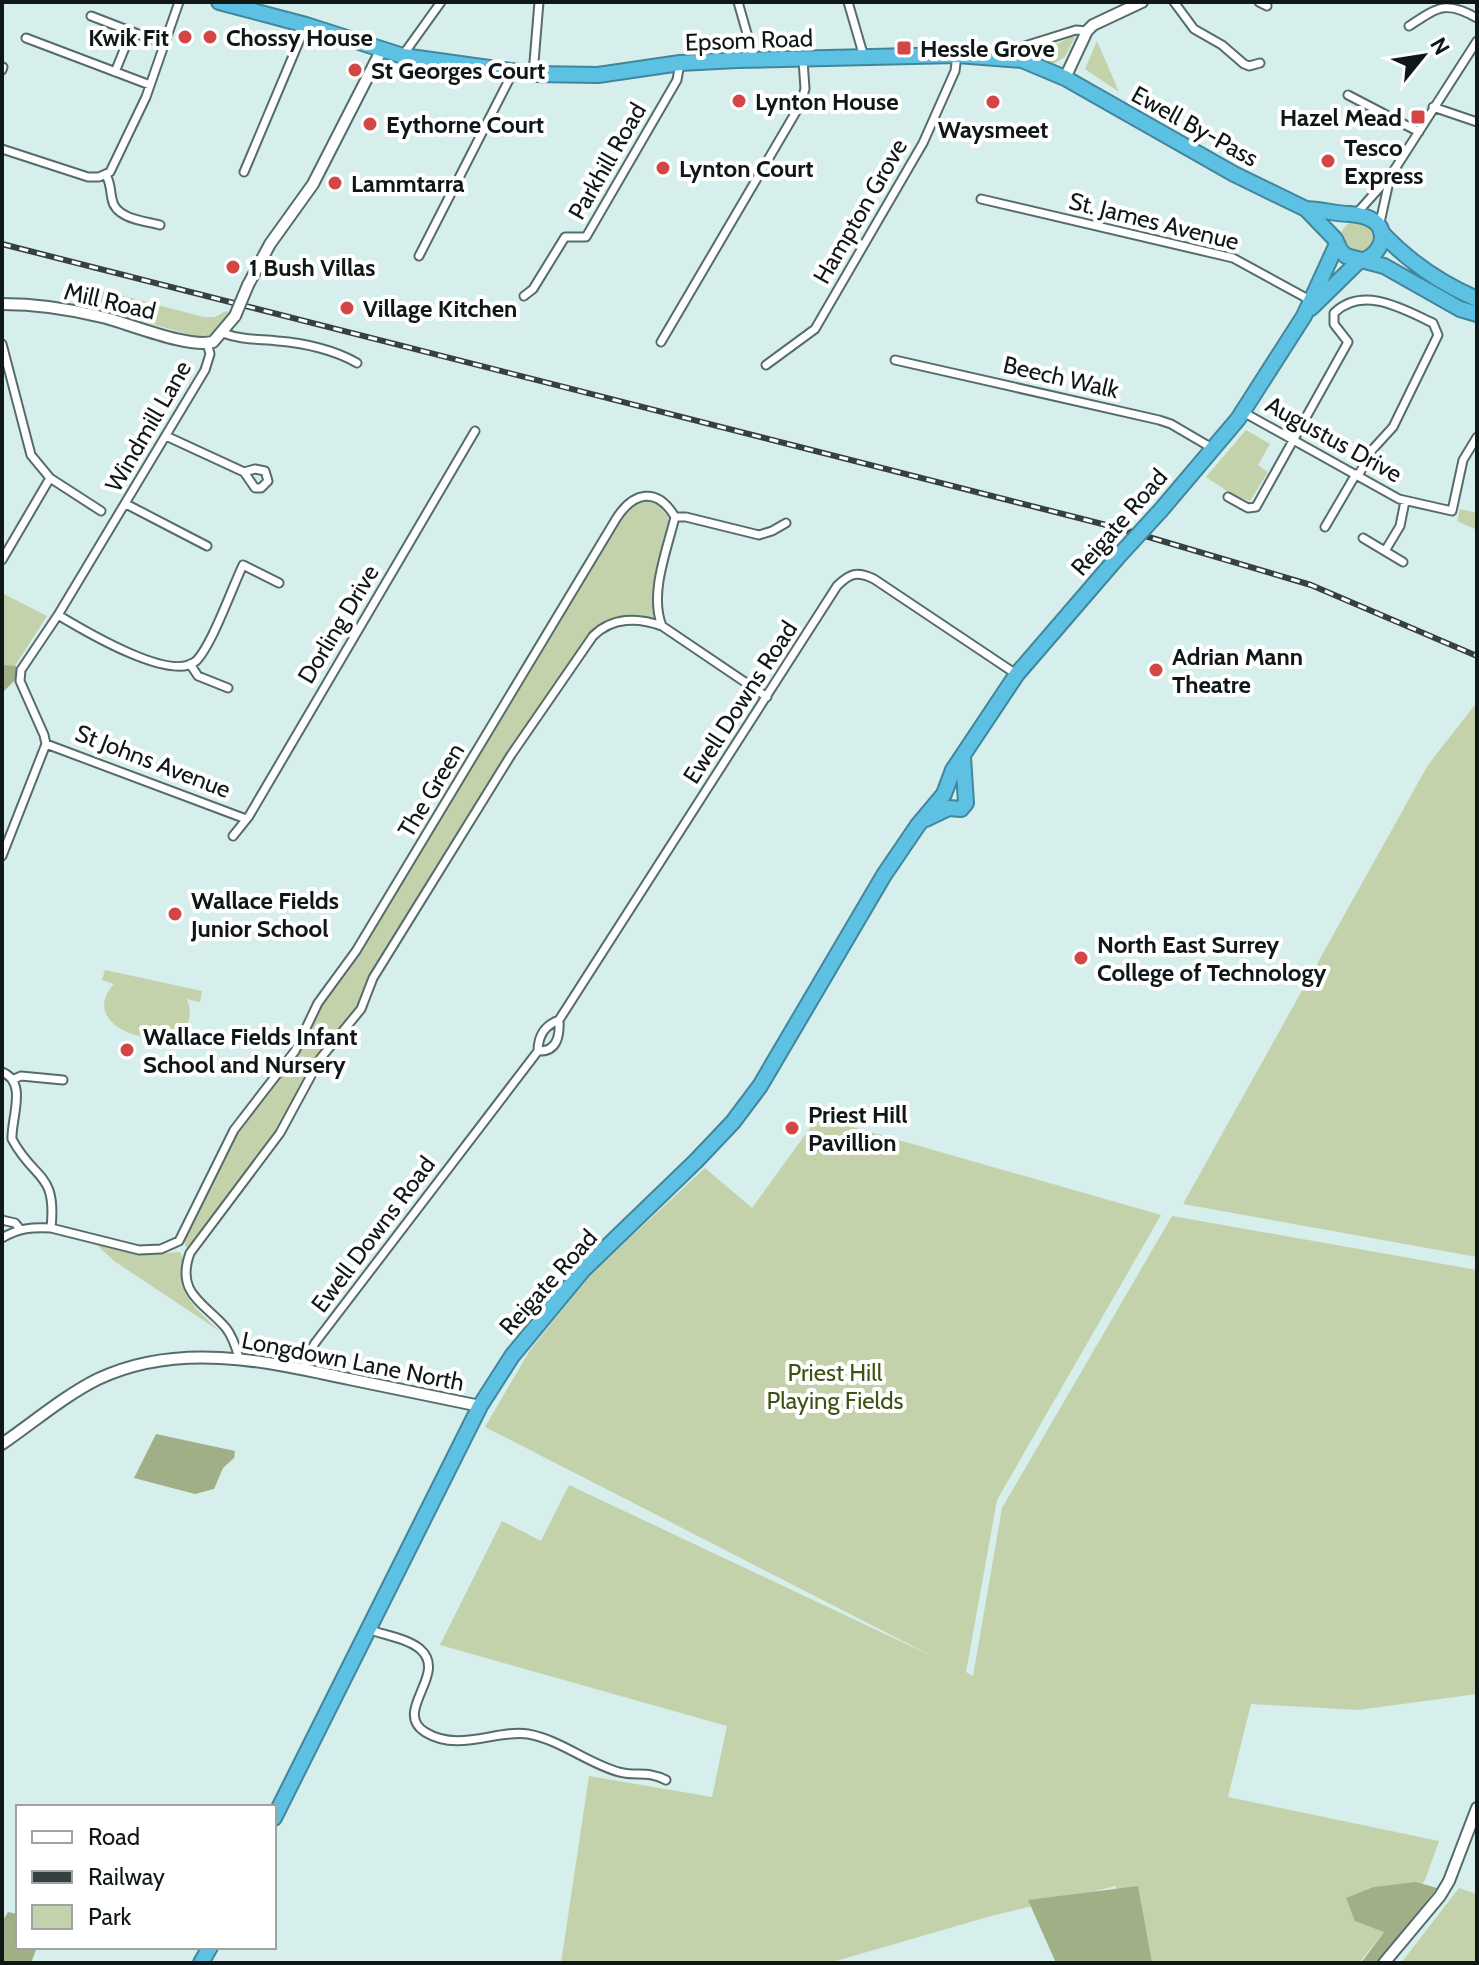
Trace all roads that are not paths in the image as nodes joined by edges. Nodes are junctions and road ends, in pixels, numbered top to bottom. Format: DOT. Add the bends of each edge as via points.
graph roads {
  1 [pos="179,2"];
  2 [pos="441,2"];
  3 [pos="539,2"];
  4 [pos="738,2"];
  5 [pos="848,2"];
  6 [pos="1142,2"];
  7 [pos="1174,2"];
  8 [pos="222,3"];
  9 [pos="91,16"];
  10 [pos="1477,18"];
  11 [pos="306,25"];
  12 [pos="1409,26"];
  13 [pos="1087,31"];
  14 [pos="26,38"];
  15 [pos="1477,41"];
  16 [pos="164,44"];
  17 [pos="126,45"];
  18 [pos="382,49"];
  19 [pos="1015,49"];
  20 [pos="957,55"];
  21 [pos="403,56"];
  22 [pos="864,57"];
  23 [pos="803,60"];
  24 [pos="755,61"];
  25 [pos="680,63"];
  26 [pos="1260,63"];
  27 [pos="115,72"];
  28 [pos="513,72"];
  29 [pos="533,74"];
  30 [pos="1065,78"];
  31 [pos="150,85"];
  32 [pos="1348,95"];
  33 [pos="1433,107"];
  34 [pos="1477,122"];
  35 [pos="1419,132"];
  36 [pos="2,149"];
  37 [pos="244,172"];
  38 [pos="106,175"];
  39 [pos="1391,175"];
  40 [pos="981,199"];
  41 [pos="1306,209"];
  42 [pos="1353,214"];
  43 [pos="160,225"];
  44 [pos="1380,230"];
  45 [pos="1336,242"];
  46 [pos="419,256"];
  47 [pos="1362,260"];
  48 [pos="524,296"];
  49 [pos="1477,299"];
  50 [pos="1310,300"];
  51 [pos="2,304"];
  52 [pos="1477,314"];
  53 [pos="1304,316"];
  54 [pos="223,333"];
  55 [pos="661,342"];
  56 [pos="207,343"];
  57 [pos="2,344"];
  58 [pos="895,360"];
  59 [pos="357,363"];
  60 [pos="766,365"];
  61 [pos="1243,412"];
  62 [pos="475,431"];
  63 [pos="166,436"];
  64 [pos="1477,437"];
  65 [pos="1294,440"];
  66 [pos="1212,448"];
  67 [pos="244,472"];
  68 [pos="1357,475"];
  69 [pos="50,478"];
  70 [pos="1228,497"];
  71 [pos="1405,501"];
  72 [pos="126,504"];
  73 [pos="101,511"];
  74 [pos="675,517"];
  75 [pos="786,523"];
  76 [pos="1325,527"];
  77 [pos="1363,538"];
  78 [pos="207,546"];
  79 [pos="1385,551"];
  80 [pos="2,560"];
  81 [pos="1403,562"];
  82 [pos="279,583"];
  83 [pos="58,615"];
  84 [pos="662,626"];
  85 [pos="190,664"];
  86 [pos="1017,674"];
  87 [pos="228,688"];
  88 [pos="767,697"];
  89 [pos="46,744"];
  90 [pos="964,754"];
  91 [pos="946,797"];
  92 [pos="246,819"];
  93 [pos="233,836"];
  94 [pos="2,856"];
  95 [pos="559,1020"];
  96 [pos="538,1051"];
  97 [pos="2,1072"];
  98 [pos="14,1079"];
  99 [pos="63,1080"];
  100 [pos="2,1220"];
  101 [pos="51,1228"];
  102 [pos="20,1229"];
  103 [pos="2,1238"];
  104 [pos="179,1241"];
  105 [pos="188,1258"];
  106 [pos="239,1358"];
  107 [pos="305,1369"];
  108 [pos="480,1406"];
  109 [pos="2,1444"];
  110 [pos="368,1629"];
  111 [pos="666,1780"];
  112 [pos="1477,1808"];
  113 [pos="276,1814"];
  114 [pos="1384,1963"];
  1 -- 16 [label="street"];
  2 -- 21 [label="street"];
  3 -- 29 [label="street"];
  4 -- 24 [label="street"];
  5 -- 22 [label="street"];
  6 -- 13 [label="street"];
  7 -- 26 [label="street" via="1194,29 1244,64"];
  8 -- 11 [label="highway, Epsom Road"];
  9 -- 16 [label="street"];
  10 -- 12 [label="street" via="1457,5 1445,5"];
  11 -- 18 [label="highway, Epsom Road"];
  11 -- 37 [label="street"];
  13 -- 19 [label="street"];
  13 -- 30 [label="street"];
  14 -- 27 [label="street"];
  15 -- 33 [label="street"];
  16 -- 31 [label="street"];
  17 -- 27 [label="street"];
  18 -- 21 [label="highway, Epsom Road"];
  18 -- 54 [label="street, Windmill Lane, bridge" via="317,177 270,244"];
  20 -- 22 [label="highway, Epsom Road"];
  20 -- 30 [label="highway, Epsom Road" via="1022,60"];
  20 -- 60 [label="street, Hampton Grove" via="923,143 815,329"];
  21 -- 28 [label="highway, Epsom Road"];
  22 -- 23 [label="highway, Epsom Road"];
  23 -- 24 [label="highway, Epsom Road"];
  23 -- 55 [label="street" via="800,105"];
  24 -- 25 [label="highway, Epsom Road"];
  25 -- 29 [label="highway, Epsom Road" via="598,75"];
  25 -- 48 [label="street, Parkhill Road" via="677,80 586,237 565,237"];
  27 -- 31 [label="street"];
  28 -- 29 [label="highway, Epsom Road"];
  28 -- 46 [label="street"];
  30 -- 41 [label="highway, Ewell By-Pass"];
  31 -- 38 [label="street"];
  32 -- 35 [label="street" via="1360,96"];
  33 -- 34 [label="street"];
  33 -- 35 [label="street"];
  35 -- 39 [label="street"];
  36 -- 38 [label="street" via="88,177"];
  38 -- 43 [label="street" via="120,213"];
  39 -- 42 [label="street"];
  39 -- 44 [label="street"];
  40 -- 50 [label="street, St. James Avenue" via="1233,258"];
  41 -- 42 [label="highway, Ewell By-Pass"];
  41 -- 45 [label="highway, Ewell By-Pass"];
  42 -- 44 [label="highway, Ewell By-Pass" via="1366,215"];
  42 -- 45 [label="highway" via="1338,227"];
  44 -- 47 [label="highway" via="1377,251"];
  44 -- 49 [label="highway, Ewell By-Pass" via="1436,279"];
  45 -- 47 [label="highway, Ewell By-Pass" via="1346,256"];
  45 -- 50 [label="highway, Reigate Road"];
  47 -- 52 [label="highway, Ewell By-Pass"];
  47 -- 53 [label="highway, Reigate Road"];
  50 -- 53 [label="highway, Reigate Road"];
  51 -- 56 [label="street, Mill Road" via="98,316"];
  53 -- 61 [label="highway, Reigate Road"];
  54 -- 56 [label="street, Windmill Lane"];
  54 -- 59 [label="street" via="237,339 283,341"];
  56 -- 63 [label="street, Windmill Lane" via="208,362"];
  57 -- 69 [label="street" via="29,450"];
  58 -- 66 [label="street, Beech Walk" via="1159,420"];
  61 -- 65 [label="street, Augustus Drive"];
  61 -- 66 [label="highway, Reigate Road"];
  62 -- 92 [label="street, Dorling Drive"];
  63 -- 67 [label="street"];
  63 -- 72 [label="street, Windmill Lane"];
  64 -- 71 [label="street, Augustus Drive" via="1463,460 1452,511"];
  65 -- 68 [label="street, Augustus Drive"];
  65 -- 68 [label="street" via="1348,342 1334,324 1338,309 1352,302 1379,301 1433,323 1438,335 1402,411"];
  65 -- 70 [label="street" via="1256,507"];
  66 -- 86 [label="highway, Reigate Road, bridge"];
  68 -- 71 [label="street, Augustus Drive"];
  68 -- 76 [label="street"];
  69 -- 73 [label="street"];
  69 -- 80 [label="street"];
  71 -- 79 [label="street" via="1400,526"];
  72 -- 78 [label="street"];
  72 -- 83 [label="street, Windmill Lane"];
  74 -- 75 [label="street" via="759,535"];
  74 -- 84 [label="street" via="656,612"];
  74 -- 104 [label="street, The Green" via="650,496 623,507 364,939 318,1003 295,1051 234,1130"];
  77 -- 79 [label="street"];
  79 -- 81 [label="street"];
  82 -- 85 [label="street" via="243,565 202,652"];
  83 -- 85 [label="street" via="161,664"];
  83 -- 89 [label="street, Windmill Lane" via="20,675"];
  84 -- 88 [label="street, The Green"];
  84 -- 105 [label="street, The Green" via="638,620 611,623 579,654 373,978 361,1009 320,1059 280,1133"];
  85 -- 87 [label="street" via="198,676"];
  86 -- 88 [label="street, Ewell Downs Road" via="874,579 853,573 837,586"];
  86 -- 90 [label="highway, Reigate Road"];
  88 -- 95 [label="street, Ewell Downs Road"];
  89 -- 92 [label="street, St Johns Avenue"];
  89 -- 94 [label="street"];
  90 -- 91 [label="highway, Reigate Road"];
  90 -- 91 [label="highway, Reigate Road" via="964,791 958,787"];
  91 -- 108 [label="highway, Reigate Road" via="922,821 876,888 760,1086 733,1122 583,1270 512,1356"];
  92 -- 93 [label="street, Dorling Drive"];
  95 -- 96 [label="street, Ewell Downs Road" via="543,1033"];
  95 -- 96 [label="street, Ewell Downs Road" via="555,1045"];
  96 -- 107 [label="street, Ewell Downs Road" via="315,1343"];
  97 -- 98 [label="street"];
  98 -- 99 [label="street"];
  98 -- 101 [label="street" via="12,1139 51,1190"];
  100 -- 102 [label="street"];
  101 -- 102 [label="street"];
  101 -- 104 [label="street" via="139,1250"];
  102 -- 103 [label="street"];
  104 -- 105 [label="street"];
  105 -- 106 [label="street" via="187,1279 195,1299 227,1330"];
  106 -- 107 [label="street, Longdown Lane North"];
  106 -- 109 [label="street, Longdown Lane North" via="169,1359 130,1367 68,1397"];
  107 -- 108 [label="street, Longdown Lane North"];
  108 -- 110 [label="highway, Reigate Road"];
  110 -- 111 [label="street" via="423,1654 428,1677 414,1711 419,1727 428,1734 477,1741 528,1734 620,1772 654,1773"];
  110 -- 113 [label="highway, Reigate Road"];
  112 -- 114 [label="street" via="1440,1896"];
}
